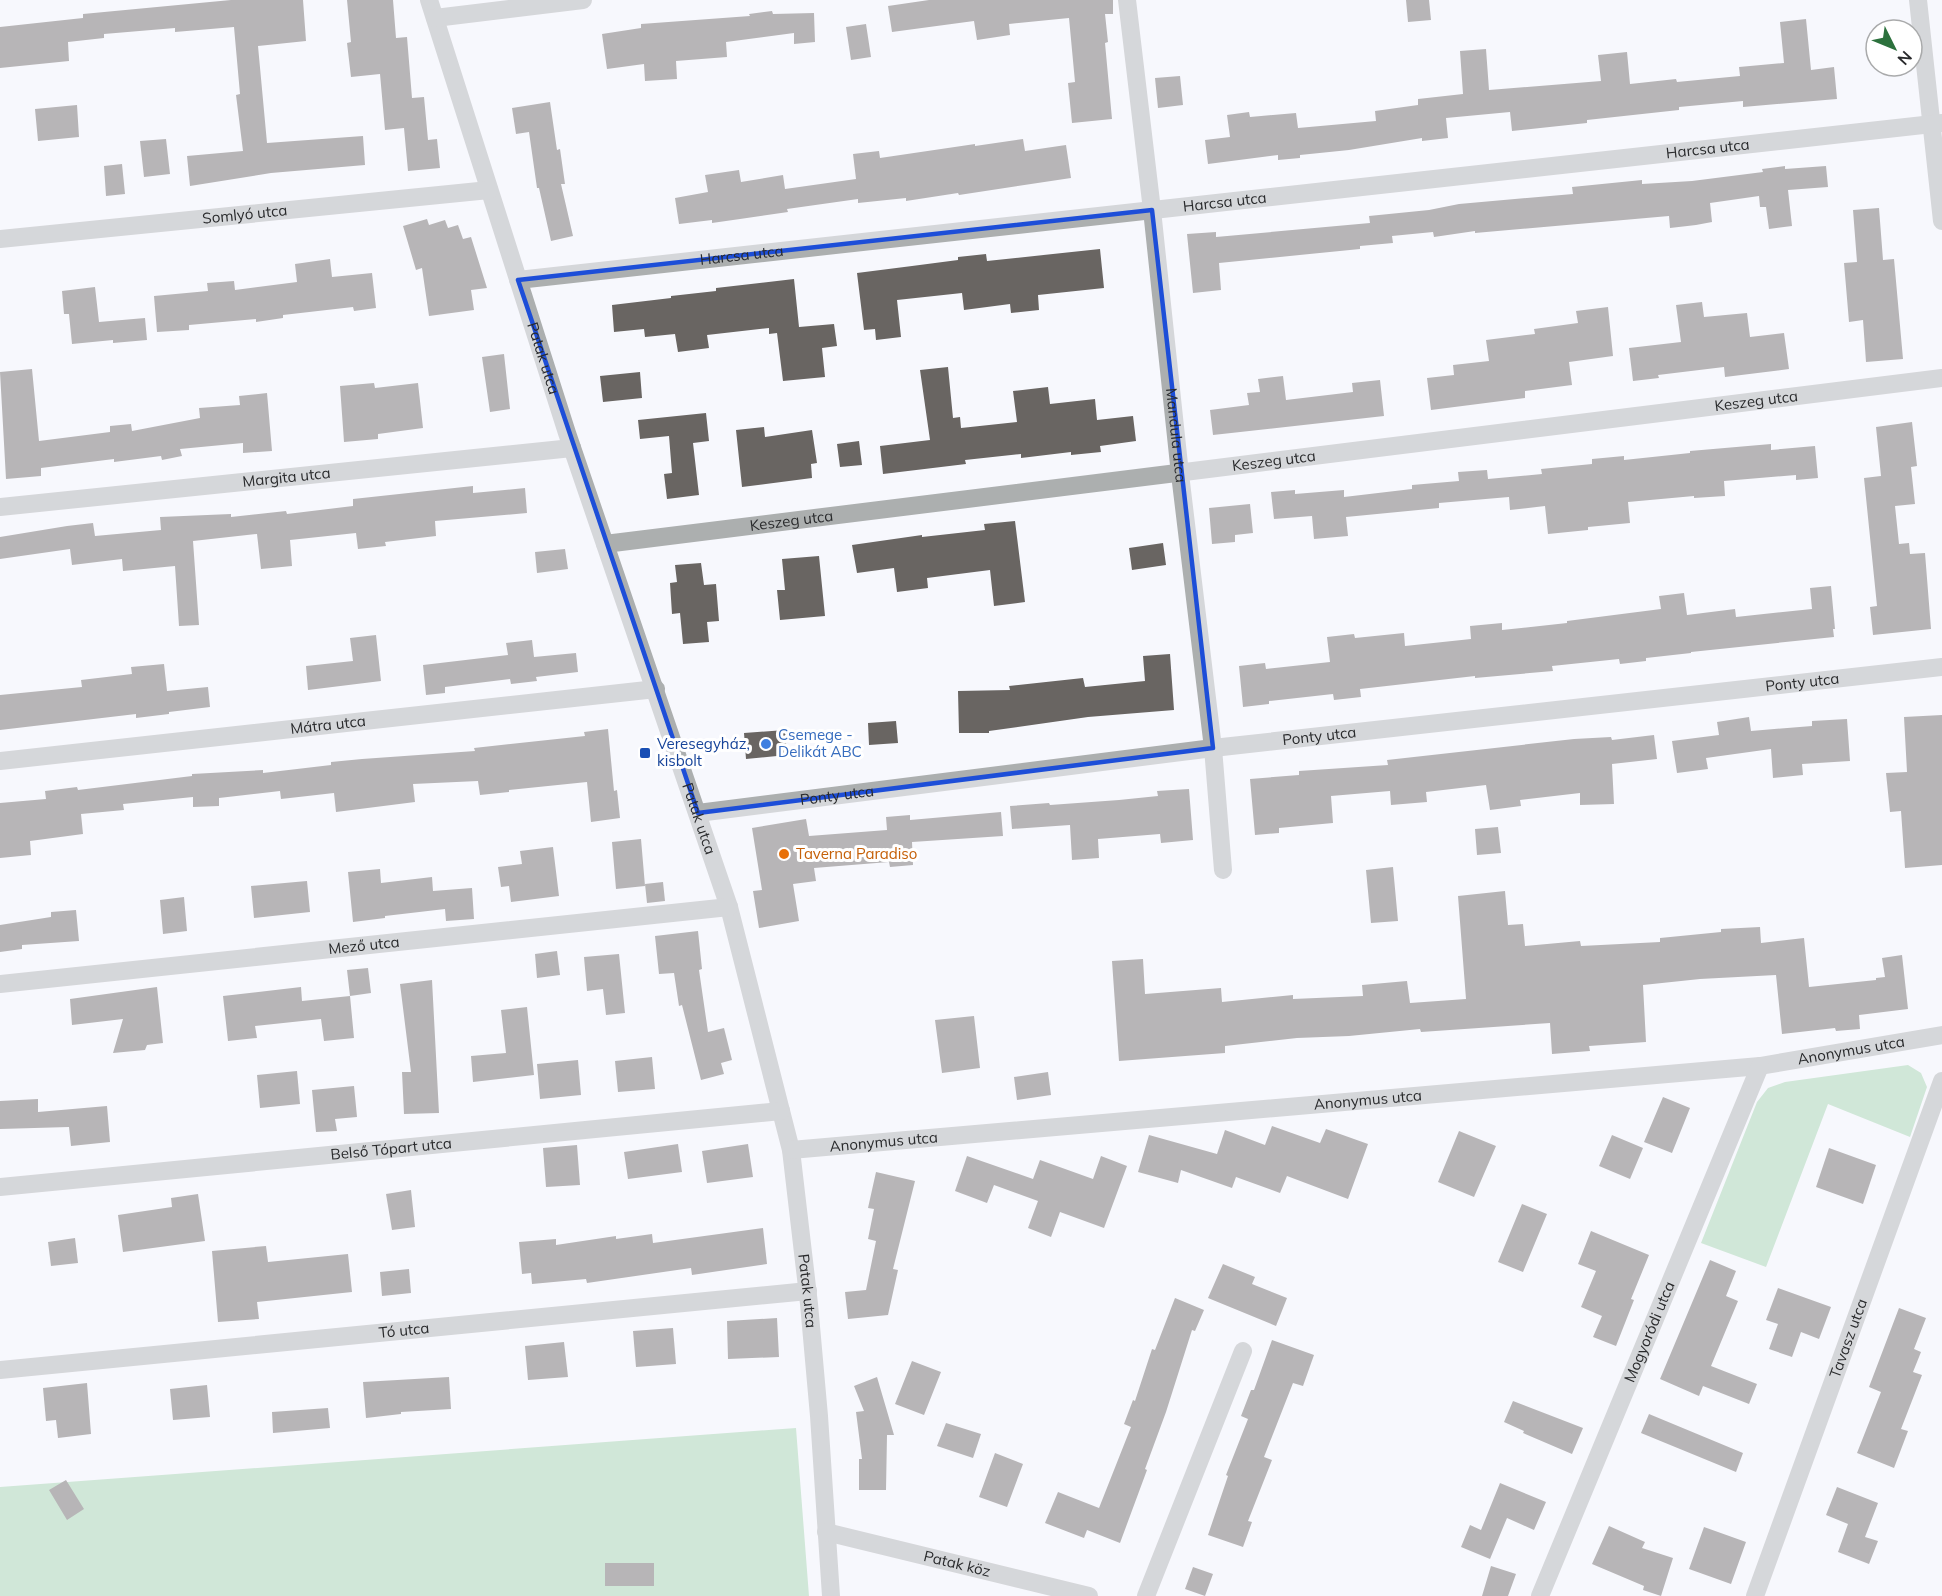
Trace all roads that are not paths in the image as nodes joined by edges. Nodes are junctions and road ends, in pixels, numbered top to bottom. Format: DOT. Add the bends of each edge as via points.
graph roads {
  1 [pos="429,0"];
  2 [pos="583,0"];
  3 [pos="1127,0"];
  4 [pos="1918,0"];
  5 [pos="435,18"];
  6 [pos="1936,124"];
  7 [pos="489,190"];
  8 [pos="1152,210"];
  9 [pos="1942,221"];
  10 [pos="0,239"];
  11 [pos="518,280"];
  12 [pos="1942,378"];
  13 [pos="572,448"];
  14 [pos="1180,474"];
  15 [pos="0,507"];
  16 [pos="605,544"];
  17 [pos="1942,667"];
  18 [pos="656,689"];
  19 [pos="1213,748"];
  20 [pos="0,761"];
  21 [pos="698,813"];
  22 [pos="1222,870"];
  23 [pos="729,907"];
  24 [pos="0,984"];
  25 [pos="1942,1035"];
  26 [pos="1760,1066"];
  27 [pos="1942,1081"];
  28 [pos="782,1111"];
  29 [pos="791,1150"];
  30 [pos="0,1187"];
  31 [pos="808,1291"];
  32 [pos="1244,1351"];
  33 [pos="0,1370"];
  34 [pos="826,1532"];
  35 [pos="831,1596"];
  36 [pos="1089,1596"];
  37 [pos="1146,1596"];
  38 [pos="1540,1596"];
  39 [pos="1755,1596"];
  1 -- 5 [label="street, Patak utca"];
  2 -- 5 [label="street"];
  3 -- 8 [label="street, Mandula utca"];
  4 -- 6 [label="street"];
  5 -- 7 [label="street, Patak utca"];
  6 -- 8 [label="street, Harcsa utca"];
  6 -- 9 [label="street"];
  7 -- 10 [label="street, Somlyó utca"];
  7 -- 11 [label="street, Patak utca"];
  8 -- 11 [label="street, Harcsa utca"];
  8 -- 14 [label="street, Mandula utca"];
  11 -- 13 [label="street, Patak utca"];
  12 -- 14 [label="street, Keszeg utca"];
  13 -- 15 [label="street, Margita utca"];
  13 -- 16 [label="street, Patak utca"];
  14 -- 16 [label="street, Keszeg utca"];
  14 -- 19 [label="street, Mandula utca"];
  16 -- 18 [label="street, Patak utca"];
  17 -- 19 [label="street, Ponty utca"];
  18 -- 20 [label="street, Mátra utca"];
  18 -- 21 [label="street, Patak utca"];
  19 -- 21 [label="street, Ponty utca"];
  19 -- 22 [label="street, Mandula utca"];
  21 -- 23 [label="street, Patak utca"];
  23 -- 24 [label="street, Mező utca"];
  23 -- 28 [label="street, Patak utca"];
  25 -- 26 [label="street, Anonymus utca"];
  26 -- 29 [label="street, Anonymus utca"];
  26 -- 38 [label="street, Mogyoródi utca"];
  27 -- 39 [label="street, Tavasz utca"];
  28 -- 29 [label="street, Patak utca"];
  28 -- 30 [label="street, Belső Tópart utca"];
  29 -- 31 [label="street, Patak utca"];
  31 -- 33 [label="street, Tó utca"];
  31 -- 34 [label="street, Patak utca"];
  32 -- 37 [label="street"];
  34 -- 35 [label="street, Patak utca"];
  34 -- 36 [label="street, Patak köz"];
}
